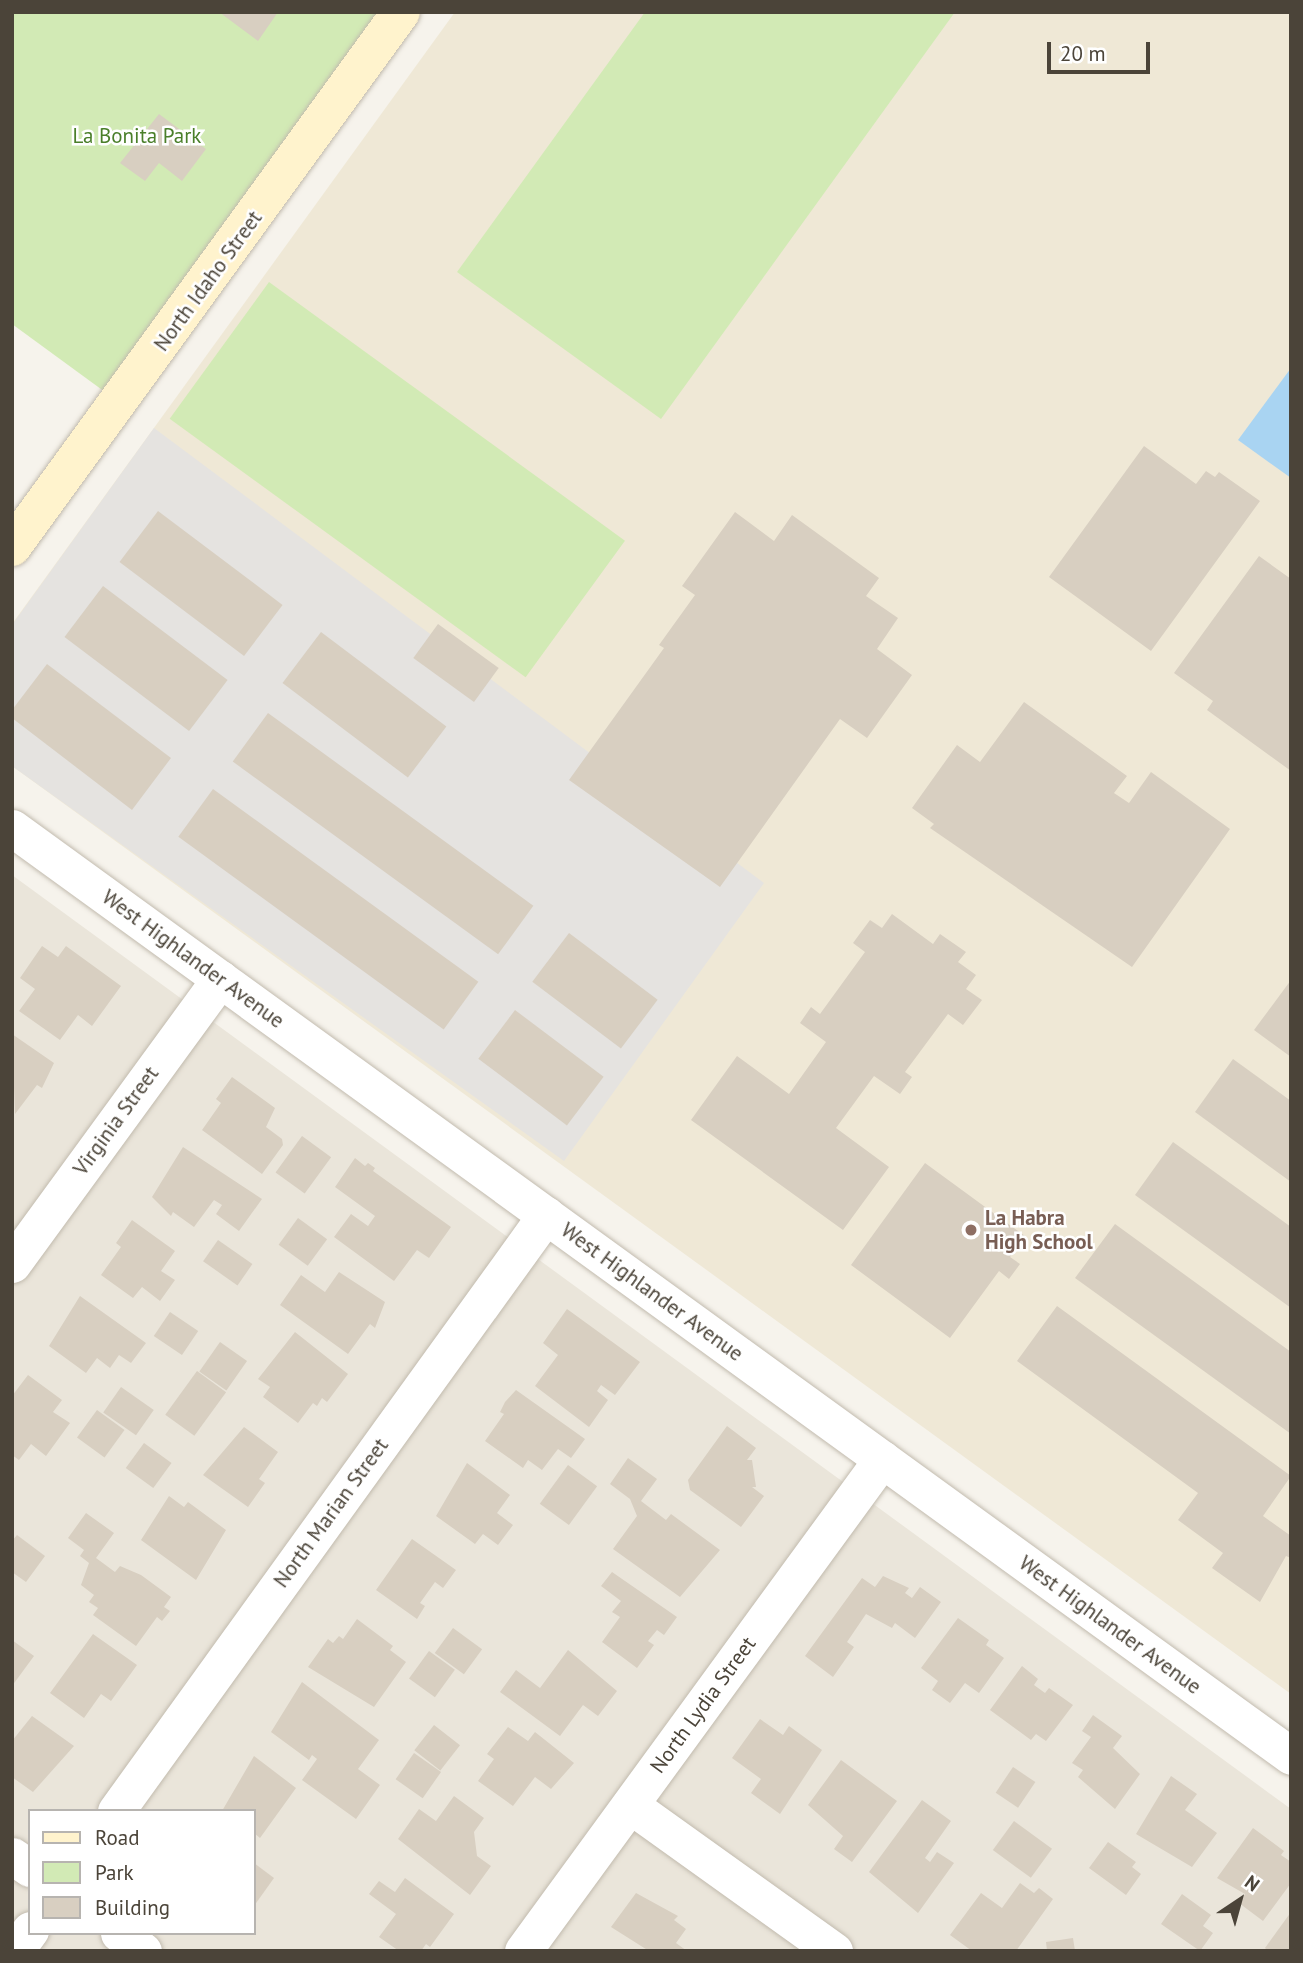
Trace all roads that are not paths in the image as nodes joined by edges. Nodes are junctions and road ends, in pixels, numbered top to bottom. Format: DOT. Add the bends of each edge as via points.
graph roads {
  1 [pos="401,12"];
  2 [pos="12,547"];
  3 [pos="12,828"];
  4 [pos="220,979"];
  5 [pos="547,1215"];
  6 [pos="12,1264"];
  7 [pos="882,1459"];
  8 [pos="1291,1756"];
  9 [pos="630,1805"];
  10 [pos="117,1809"];
  11 [pos="12,1856"];
  12 [pos="28,1867"];
  13 [pos="28,1933"];
  14 [pos="122,1935"];
  15 [pos="15,1951"];
  16 [pos="143,1951"];
  17 [pos="523,1951"];
  18 [pos="834,1951"];
  1 -- 2 [label="street, North Idaho Street"];
  3 -- 4 [label="street, West Highlander Avenue"];
  4 -- 5 [label="street, West Highlander Avenue"];
  4 -- 6 [label="street, Virginia Street"];
  5 -- 7 [label="street, West Highlander Avenue"];
  5 -- 10 [label="street, North Marian Street"];
  7 -- 8 [label="street, West Highlander Avenue"];
  7 -- 9 [label="street, North Lydia Street"];
  9 -- 17 [label="street, North Lydia Street"];
  9 -- 18 [label="street"];
  11 -- 12 [label="street"];
  13 -- 15 [label="street"];
  14 -- 16 [label="street"];
}
